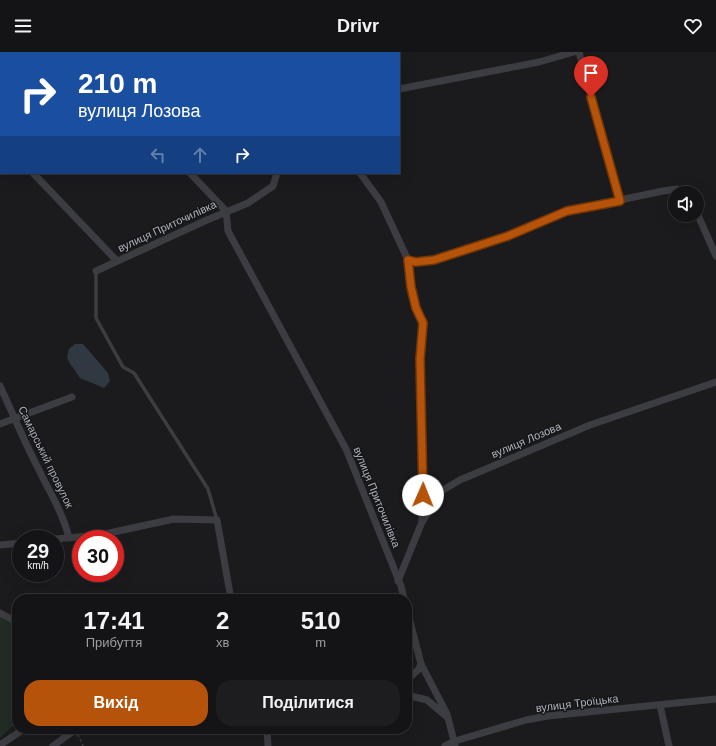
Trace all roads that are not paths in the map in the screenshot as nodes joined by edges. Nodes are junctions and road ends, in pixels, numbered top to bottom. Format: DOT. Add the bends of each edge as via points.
graph roads {
  1 [pos="574,52"];
  2 [pos="579,52"];
  3 [pos="400,89"];
  4 [pos="34,174"];
  5 [pos="191,174"];
  6 [pos="277,174"];
  7 [pos="361,174"];
  8 [pos="668,191"];
  9 [pos="620,201"];
  10 [pos="226,211"];
  11 [pos="701,222"];
  12 [pos="716,256"];
  13 [pos="408,260"];
  14 [pos="117,261"];
  15 [pos="96,271"];
  16 [pos="716,382"];
  17 [pos="0,386"];
  18 [pos="72,397"];
  19 [pos="15,419"];
  20 [pos="0,424"];
  21 [pos="424,481"];
  22 [pos="443,490"];
  23 [pos="217,520"];
  24 [pos="422,522"];
  25 [pos="64,538"];
  26 [pos="69,538"];
  27 [pos="12,544"];
  28 [pos="0,545"];
  29 [pos="398,581"];
  30 [pos="231,594"];
  31 [pos="402,594"];
  32 [pos="0,613"];
  33 [pos="12,619"];
  34 [pos="412,629"];
  35 [pos="421,664"];
  36 [pos="412,675"];
  37 [pos="412,695"];
  38 [pos="716,698"];
  39 [pos="660,705"];
  40 [pos="448,718"];
  41 [pos="16,734"];
  42 [pos="69,734"];
  43 [pos="267,734"];
  44 [pos="455,744"];
  45 [pos="0,745"];
  46 [pos="53,746"];
  47 [pos="268,746"];
  48 [pos="445,746"];
  49 [pos="669,746"];
  1 -- 3 [label="street" via="539,62"];
  2 -- 9 [label="street"];
  4 -- 14 [label="street"];
  5 -- 10 [label="street"];
  6 -- 10 [label="street" via="273,186 248,203"];
  7 -- 13 [label="street" via="381,202"];
  8 -- 9 [label="street"];
  9 -- 13 [label="street" via="567,211 508,236 434,260"];
  10 -- 14 [label="street, вулиця Приточилівка"];
  10 -- 29 [label="street, вулиця Приточилівка" via="228,231 346,448"];
  11 -- 12 [label="street"];
  13 -- 21 [label="street" via="411,287 423,323 420,345"];
  14 -- 15 [label="street, вулиця Приточилівка"];
  15 -- 23 [label="lane, вулиця Приточилівка" via="96,318 123,367 134,373 208,489"];
  16 -- 22 [label="street, вулиця Лозова" via="590,425 460,480"];
  17 -- 19 [label="street, Самарський провулок"];
  18 -- 19 [label="street"];
  19 -- 20 [label="street"];
  19 -- 26 [label="street, Самарський провулок" via="53,494"];
  21 -- 22 [label="street" via="434,488"];
  21 -- 24 [label="street"];
  22 -- 24 [label="street, вулиця Лозова"];
  23 -- 26 [label="street" via="174,519 100,535"];
  23 -- 30 [label="street"];
  24 -- 29 [label="street, вулиця Лозова"];
  25 -- 26 [label="street"];
  27 -- 28 [label="street"];
  29 -- 31 [label="street, вулиця Приточилівка"];
  32 -- 33 [label="street"];
  34 -- 35 [label="street"];
  35 -- 36 [label="street"];
  35 -- 40 [label="street"];
  37 -- 40 [label="street" via="428,700"];
  38 -- 39 [label="street, вулиця Троїцька"];
  39 -- 44 [label="street, вулиця Троїцька" via="526,720"];
  39 -- 49 [label="street"];
  40 -- 44 [label="street"];
  41 -- 45 [label="street"];
  42 -- 46 [label="street"];
  43 -- 47 [label="street"];
  44 -- 48 [label="street, вулиця Троїцька"];
}
